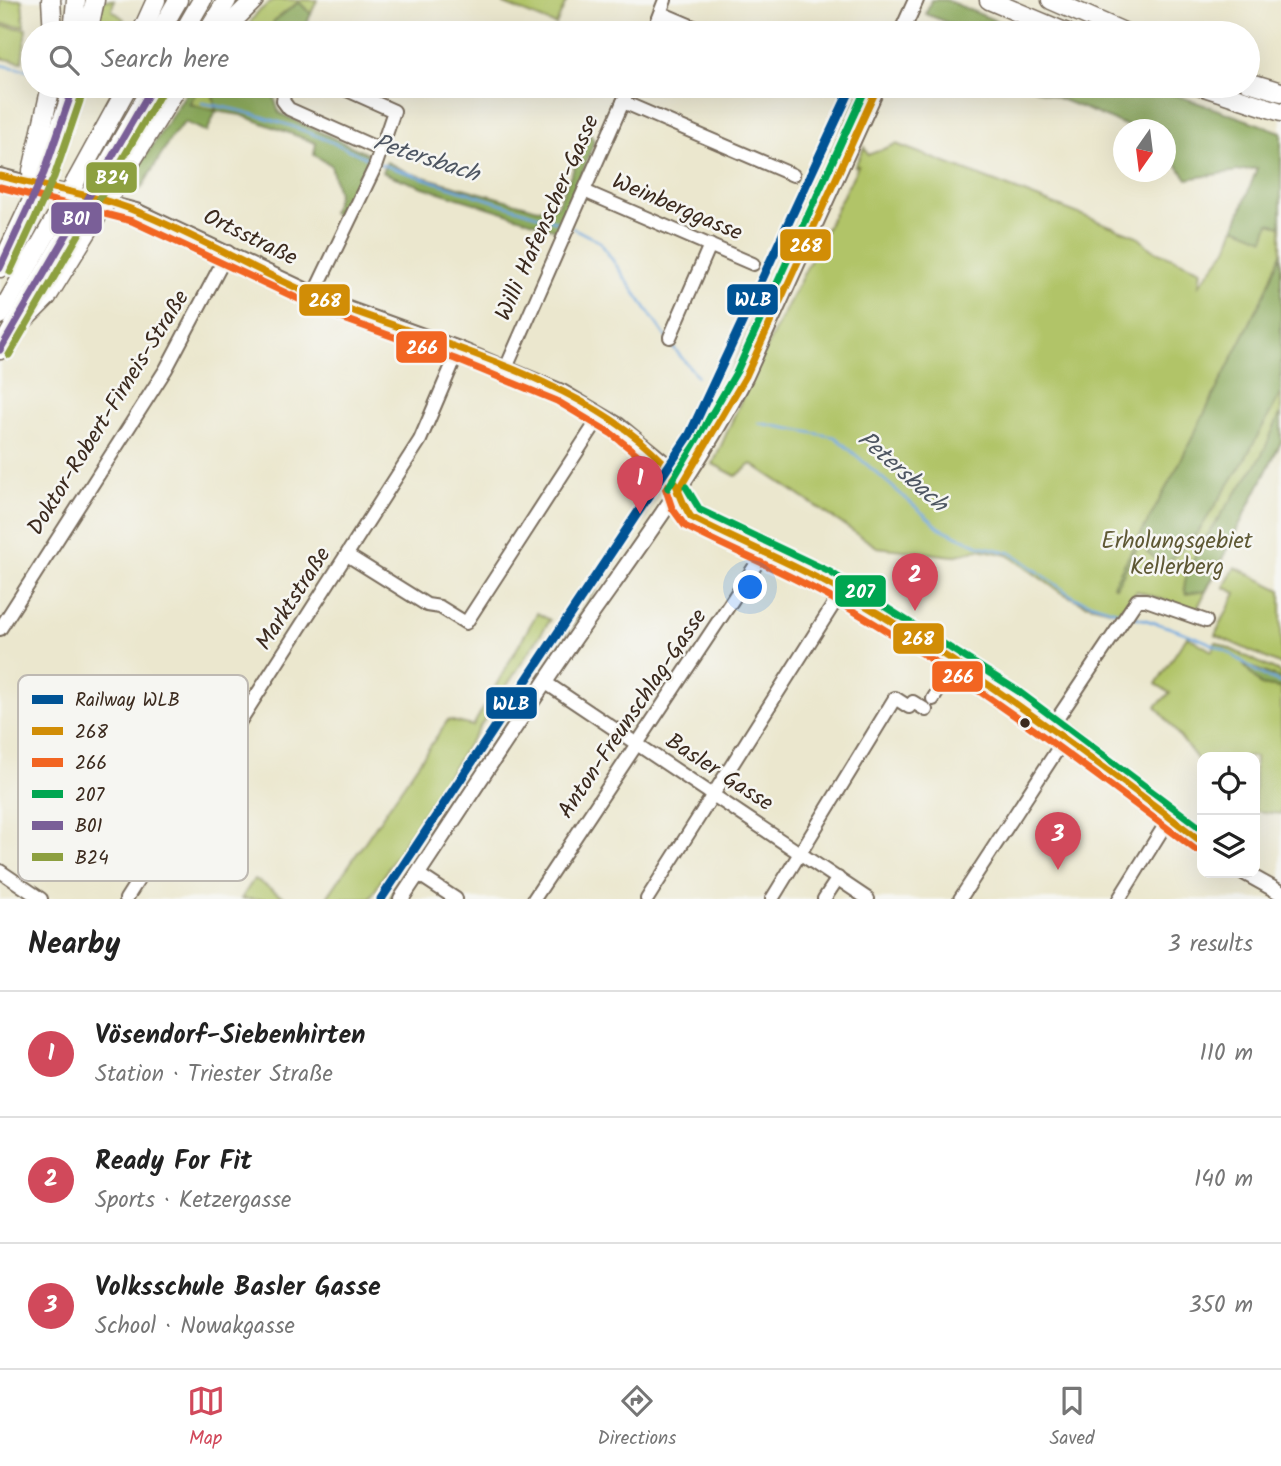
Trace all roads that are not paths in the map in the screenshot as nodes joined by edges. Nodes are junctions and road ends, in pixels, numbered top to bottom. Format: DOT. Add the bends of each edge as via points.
graph roads {
  1 [pos="51,0"];
  2 [pos="76,0"];
  3 [pos="95,0"];
  4 [pos="156,0"];
  5 [pos="178,0"];
  6 [pos="202,0"];
  7 [pos="227,0"];
  8 [pos="254,0"];
  9 [pos="665,0"];
  10 [pos="916,0"];
  11 [pos="989,0"];
  12 [pos="1051,0"];
  13 [pos="661,13"];
  14 [pos="52,21"];
  15 [pos="74,21"];
  16 [pos="91,21"];
  17 [pos="146,21"];
  18 [pos="166,21"];
  19 [pos="190,21"];
  20 [pos="214,21"];
  21 [pos="233,21"];
  22 [pos="657,21"];
  23 [pos="680,21"];
  24 [pos="906,21"];
  25 [pos="1039,21"];
  26 [pos="1099,21"];
  27 [pos="1260,86"];
  28 [pos="1281,92"];
  29 [pos="49,98"];
  30 [pos="60,98"];
  31 [pos="69,98"];
  32 [pos="111,98"];
  33 [pos="121,98"];
  34 [pos="146,98"];
  35 [pos="171,98"];
  36 [pos="283,98"];
  37 [pos="365,98"];
  38 [pos="625,98"];
  39 [pos="873,98"];
  40 [pos="1238,98"];
  41 [pos="623,102"];
  42 [pos="1281,112"];
  43 [pos="92,149"];
  44 [pos="378,159"];
  45 [pos="38,172"];
  46 [pos="793,175"];
  47 [pos="0,176"];
  48 [pos="584,191"];
  49 [pos="91,210"];
  50 [pos="710,245"];
  51 [pos="228,252"];
  52 [pos="753,264"];
  53 [pos="0,268"];
  54 [pos="314,294"];
  55 [pos="0,315"];
  56 [pos="670,337"];
  57 [pos="4,344"];
  58 [pos="459,349"];
  59 [pos="506,368"];
  60 [pos="601,415"];
  61 [pos="677,493"];
  62 [pos="657,523"];
  63 [pos="702,523"];
  64 [pos="765,551"];
  65 [pos="347,555"];
  66 [pos="842,591"];
  67 [pos="1206,621"];
  68 [pos="0,629"];
  69 [pos="950,673"];
  70 [pos="546,683"];
  71 [pos="248,709"];
  72 [pos="1051,728"];
  73 [pos="1065,738"];
  74 [pos="637,744"];
  75 [pos="714,794"];
  76 [pos="1170,817"];
  77 [pos="1197,838"];
  78 [pos="800,852"];
  79 [pos="0,871"];
  80 [pos="418,874"];
  81 [pos="838,878"];
  82 [pos="1255,878"];
  83 [pos="138,881"];
  84 [pos="1280,890"];
  85 [pos="41,899"];
  86 [pos="126,899"];
  87 [pos="401,899"];
  88 [pos="456,899"];
  89 [pos="534,899"];
  90 [pos="647,899"];
  91 [pos="772,899"];
  92 [pos="824,899"];
  93 [pos="868,899"];
  94 [pos="960,899"];
  95 [pos="1119,899"];
  1 -- 14 [label="highway"];
  2 -- 15 [label="highway"];
  3 -- 16 [label="highway"];
  4 -- 17 [label="highway"];
  5 -- 18 [label="highway"];
  6 -- 19 [label="highway"];
  7 -- 20 [label="highway"];
  8 -- 21 [label="highway"];
  9 -- 13 [label="street"];
  10 -- 24 [label="main road"];
  11 -- 25 [label="highway"];
  12 -- 26 [label="highway"];
  13 -- 22 [label="street"];
  13 -- 23 [label="street"];
  27 -- 28 [label="highway"];
  29 -- 45 [label="highway"];
  30 -- 45 [label="highway"];
  31 -- 45 [label="highway"];
  32 -- 43 [label="highway"];
  33 -- 43 [label="highway"];
  34 -- 49 [label="highway, bridge" via="95,186"];
  35 -- 49 [label="highway, bridge" via="113,191"];
  36 -- 44 [label="street" via="289,108"];
  37 -- 44 [label="street" via="394,111"];
  38 -- 41 [label="street, Willi Hafenscher-Gasse"];
  39 -- 61 [label="main road" via="746,376"];
  40 -- 42 [label="highway"];
  41 -- 46 [label="street"];
  41 -- 48 [label="street, Willi Hafenscher-Gasse"];
  43 -- 55 [label="highway, bridge"];
  44 -- 54 [label="street"];
  45 -- 53 [label="highway" via="34,197"];
  47 -- 51 [label="main road, Ortsstraße" via="118,204"];
  48 -- 50 [label="street, Weinberggasse"];
  48 -- 59 [label="street, Willi Hafenscher-Gasse"];
  49 -- 57 [label="highway" via="47,297"];
  50 -- 52 [label="street, Weinberggasse"];
  50 -- 56 [label="street"];
  51 -- 54 [label="main road, Ortsstraße"];
  51 -- 68 [label="street, Doktor-Robert-Firneis-Straße" via="166,369"];
  54 -- 58 [label="main road, Ortsstraße"];
  58 -- 59 [label="main road, Ortsstraße"];
  58 -- 65 [label="street, Marktstraße" via="420,440"];
  59 -- 60 [label="main road, Ortsstraße"];
  60 -- 61 [label="main road, Ortsstraße" via="662,461"];
  60 -- 65 [label="street" via="466,623"];
  61 -- 62 [label="main road"];
  61 -- 63 [label="main road, Ortsstraße" via="688,513"];
  62 -- 63 [label="main road" via="674,519"];
  62 -- 70 [label="main road"];
  63 -- 64 [label="main road"];
  64 -- 66 [label="main road"];
  64 -- 74 [label="street, Anton-Freunschlag-Gasse"];
  65 -- 71 [label="street, Marktstraße"];
  66 -- 69 [label="main road"];
  66 -- 75 [label="street"];
  67 -- 72 [label="street" via="1137,600"];
  69 -- 72 [label="main road"];
  69 -- 78 [label="street" via="929,704 913,702 909,707 895,698"];
  70 -- 74 [label="street, Basler Gasse"];
  70 -- 80 [label="main road"];
  72 -- 73 [label="main road"];
  73 -- 76 [label="main road"];
  73 -- 94 [label="street"];
  74 -- 75 [label="street, Basler Gasse"];
  74 -- 89 [label="street, Anton-Freunschlag-Gasse"];
  75 -- 78 [label="street, Basler Gasse"];
  75 -- 90 [label="street"];
  76 -- 77 [label="main road"];
  76 -- 95 [label="street"];
  78 -- 81 [label="street, Basler Gasse"];
  78 -- 91 [label="street"];
  79 -- 85 [label="street"];
  80 -- 87 [label="main road"];
  80 -- 88 [label="street"];
  81 -- 92 [label="street"];
  81 -- 93 [label="street, Basler Gasse"];
  82 -- 84 [label="main road"];
  83 -- 86 [label="street, Marktstraße"];
}
